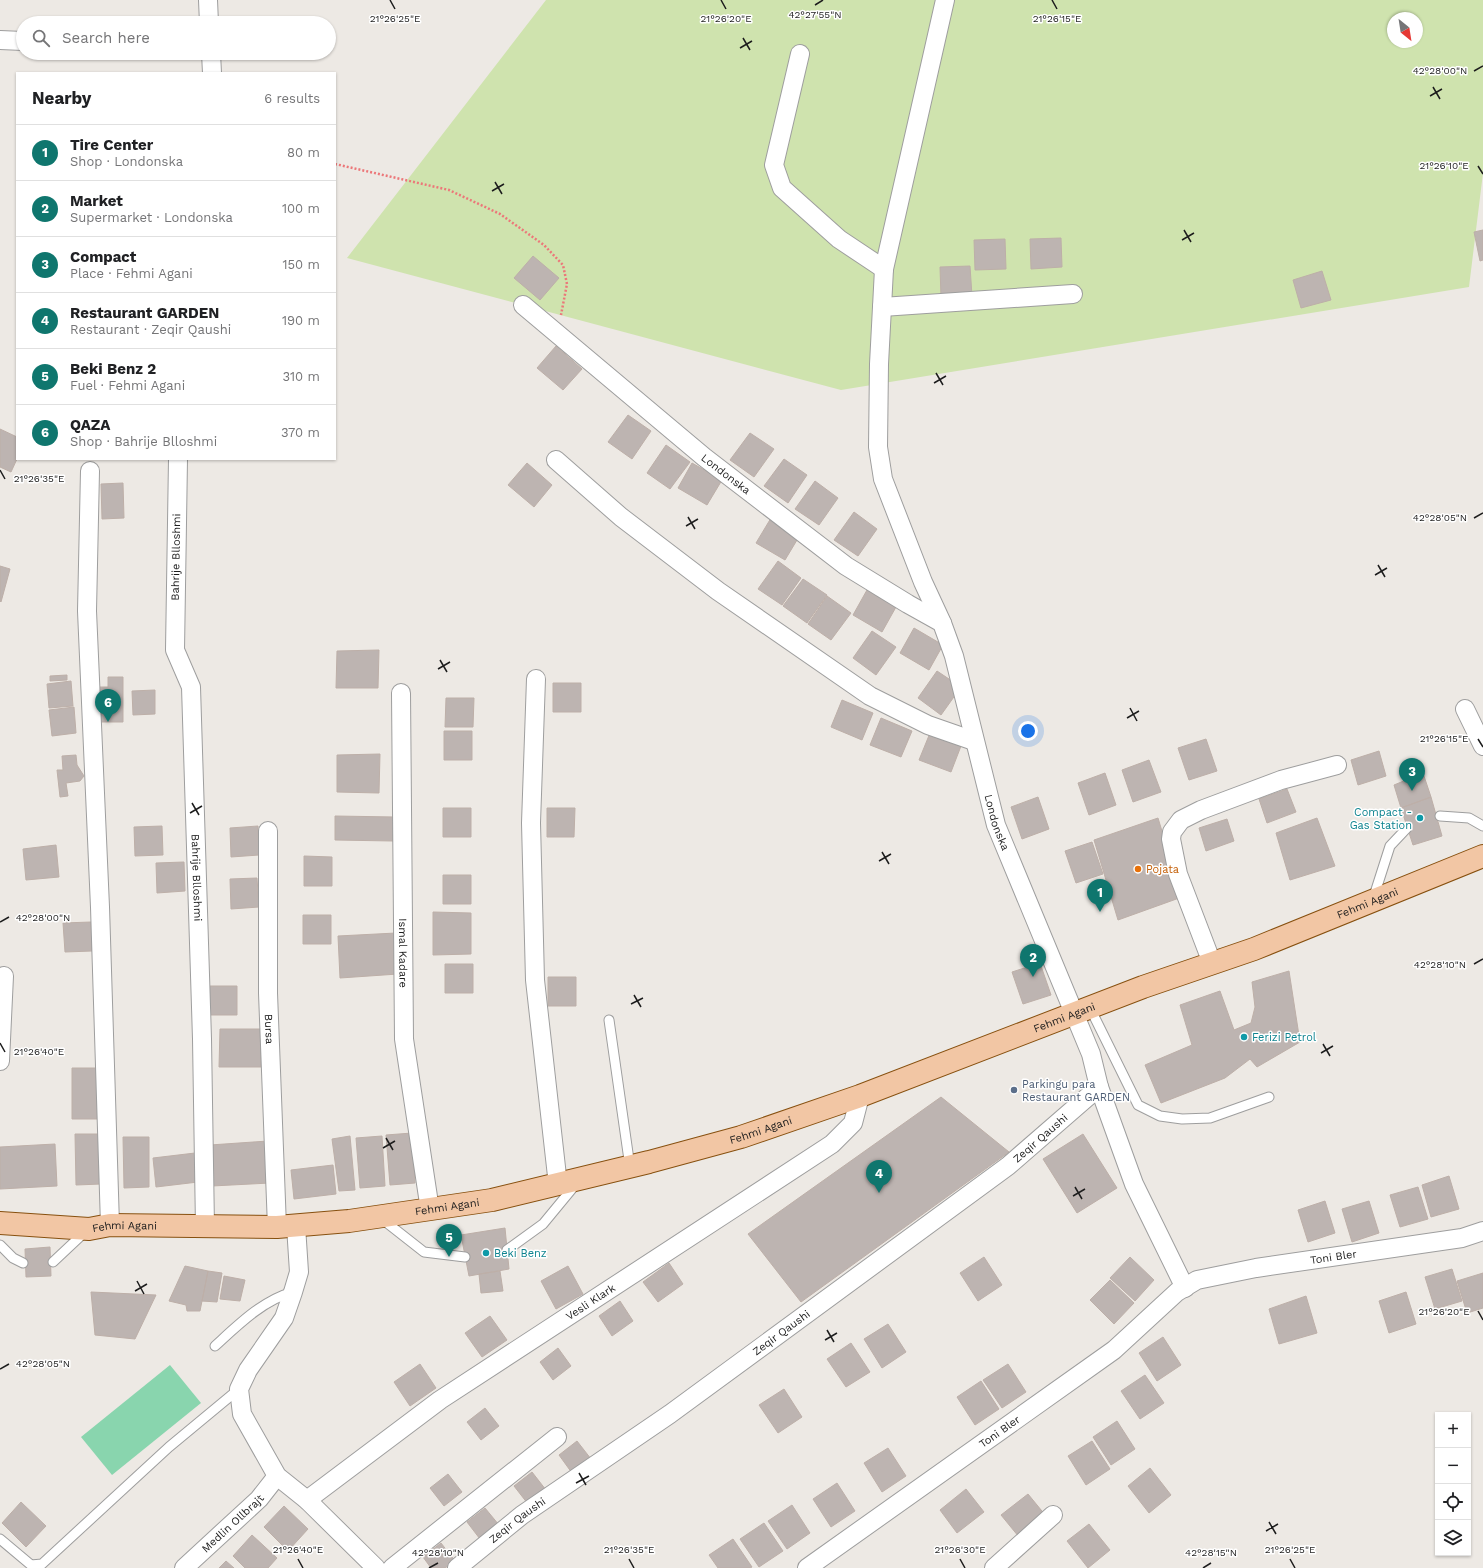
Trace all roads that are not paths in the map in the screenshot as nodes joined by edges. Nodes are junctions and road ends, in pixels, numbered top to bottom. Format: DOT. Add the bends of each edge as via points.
graph roads {
  1 [pos="208,0"];
  2 [pos="945,0"];
  3 [pos="209,16"];
  4 [pos="0,40"];
  5 [pos="16,41"];
  6 [pos="800,54"];
  7 [pos="211,60"];
  8 [pos="212,72"];
  9 [pos="884,270"];
  10 [pos="1073,294"];
  11 [pos="523,305"];
  12 [pos="882,307"];
  13 [pos="178,460"];
  14 [pos="556,460"];
  15 [pos="90,471"];
  16 [pos="942,623"];
  17 [pos="536,679"];
  18 [pos="401,693"];
  19 [pos="1465,709"];
  20 [pos="974,741"];
  21 [pos="1483,746"];
  22 [pos="1337,764"];
  23 [pos="1440,816"];
  24 [pos="1483,826"];
  25 [pos="1407,828"];
  26 [pos="268,832"];
  27 [pos="1483,856"];
  28 [pos="1372,902"];
  29 [pos="1212,963"];
  30 [pos="4,976"];
  31 [pos="1082,1010"];
  32 [pos="609,1020"];
  33 [pos="0,1061"];
  34 [pos="1099,1087"];
  35 [pos="860,1096"];
  36 [pos="1269,1097"];
  37 [pos="630,1167"];
  38 [pos="580,1180"];
  39 [pos="558,1185"];
  40 [pos="430,1210"];
  41 [pos="380,1217"];
  42 [pos="0,1223"];
  43 [pos="286,1226"];
  44 [pos="99,1227"];
  45 [pos="206,1227"];
  46 [pos="1483,1231"];
  47 [pos="0,1245"];
  48 [pos="507,1250"];
  49 [pos="465,1257"];
  50 [pos="53,1262"];
  51 [pos="23,1264"];
  52 [pos="1185,1288"];
  53 [pos="293,1292"];
  54 [pos="215,1346"];
  55 [pos="239,1389"];
  56 [pos="557,1437"];
  57 [pos="277,1476"];
  58 [pos="307,1500"];
  59 [pos="1053,1515"];
  60 [pos="0,1540"];
  61 [pos="184,1568"];
  62 [pos="376,1568"];
  63 [pos="392,1568"];
  64 [pos="457,1568"];
  65 [pos="807,1568"];
  66 [pos="994,1568"];
  1 -- 3 [label="street"];
  2 -- 9 [label="street, Londonska"];
  4 -- 5 [label="street"];
  6 -- 9 [label="street" via="774,165 782,188 839,238"];
  7 -- 8 [label="street"];
  9 -- 12 [label="street, Londonska"];
  10 -- 12 [label="street"];
  11 -- 16 [label="street, Londonska" via="704,457 846,566"];
  12 -- 16 [label="street, Londonska" via="878,447 883,479 923,582"];
  13 -- 45 [label="street, Bahrije Blloshmi" via="175,650 191,687"];
  14 -- 20 [label="street" via="621,517 718,591 870,696 928,725"];
  15 -- 44 [label="street" via="87,611 100,907"];
  16 -- 20 [label="street, Londonska" via="954,656"];
  17 -- 39 [label="street" via="531,823 535,980"];
  18 -- 40 [label="street, Ismal Kadare" via="404,1039"];
  19 -- 21 [label="street"];
  20 -- 31 [label="street, Londonska" via="996,825"];
  22 -- 29 [label="street" via="1281,780 1201,810 1181,820 1172,832 1178,874"];
  23 -- 24 [label="lane" via="1470,818"];
  25 -- 28 [label="lane" via="1390,846"];
  26 -- 43 [label="street, Bursa" via="268,993"];
  27 -- 28 [label="main road, Fehmi Agani"];
  28 -- 29 [label="main road, Fehmi Agani"];
  29 -- 31 [label="main road, Fehmi Agani"];
  30 -- 33 [label="street"];
  31 -- 34 [label="street"];
  31 -- 35 [label="main road, Fehmi Agani"];
  31 -- 36 [label="lane" via="1138,1105 1160,1116 1182,1119 1210,1118"];
  32 -- 37 [label="lane"];
  34 -- 52 [label="street" via="1134,1184"];
  34 -- 64 [label="street, Zeqir Qaushi" via="1008,1166 670,1414 522,1515"];
  35 -- 37 [label="main road, Fehmi Agani" via="741,1137"];
  35 -- 58 [label="street, Vesli Klark" via="852,1123 832,1144 440,1400"];
  37 -- 38 [label="main road, Fehmi Agani"];
  38 -- 39 [label="main road, Fehmi Agani"];
  38 -- 48 [label="lane" via="543,1224"];
  39 -- 40 [label="main road, Fehmi Agani" via="492,1200"];
  40 -- 41 [label="main road, Fehmi Agani"];
  41 -- 43 [label="main road, Fehmi Agani"];
  41 -- 49 [label="lane" via="424,1252"];
  42 -- 44 [label="main road, Fehmi Agani"];
  43 -- 45 [label="main road, Fehmi Agani"];
  43 -- 53 [label="street, Bursa" via="299,1272"];
  44 -- 45 [label="main road, Fehmi Agani"];
  44 -- 50 [label="lane"];
  46 -- 52 [label="street, Toni Bler" via="1462,1238 1256,1268 1197,1280"];
  47 -- 51 [label="lane"];
  52 -- 65 [label="street, Toni Bler" via="1177,1292 1114,1350"];
  53 -- 54 [label="lane" via="270,1302"];
  53 -- 55 [label="street, Bursa" via="284,1318 248,1370"];
  55 -- 57 [label="street" via="242,1414"];
  55 -- 60 [label="lane" via="170,1447 42,1564 31,1565"];
  56 -- 63 [label="street"];
  57 -- 58 [label="street"];
  57 -- 61 [label="street, Medlin Ollbrajt" via="258,1499"];
  58 -- 62 [label="street"];
  59 -- 66 [label="street"];
}
